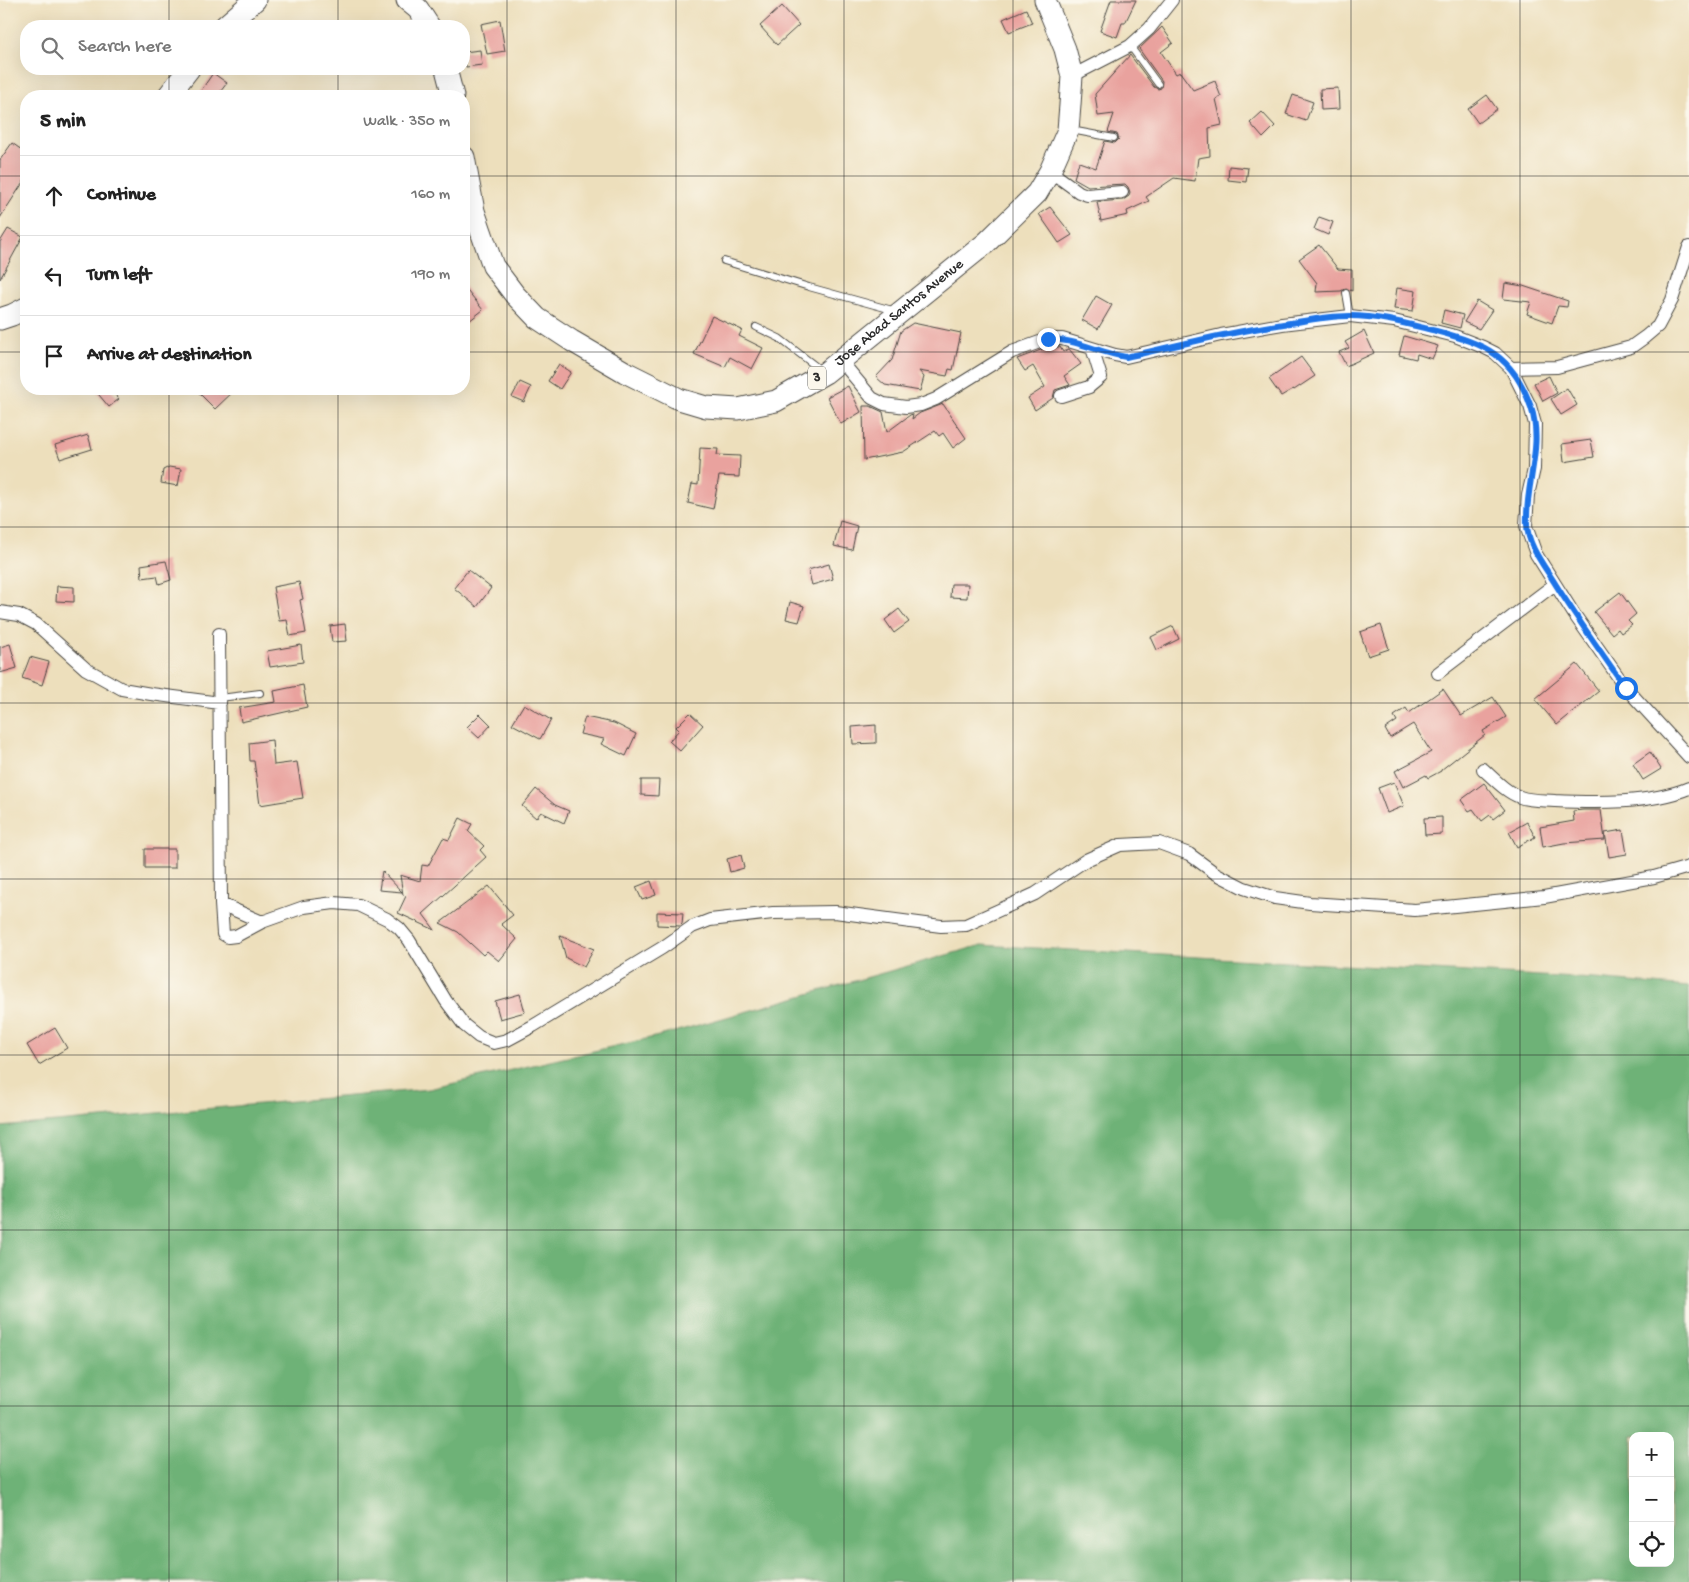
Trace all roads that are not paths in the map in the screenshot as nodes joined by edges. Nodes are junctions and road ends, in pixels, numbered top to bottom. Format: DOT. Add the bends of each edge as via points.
graph roads {
  1 [pos="408,0"];
  2 [pos="1045,0"];
  3 [pos="1172,0"];
  4 [pos="246,3"];
  5 [pos="230,20"];
  6 [pos="425,20"];
  7 [pos="1130,46"];
  8 [pos="184,75"];
  9 [pos="448,75"];
  10 [pos="1072,76"];
  11 [pos="1158,84"];
  12 [pos="173,90"];
  13 [pos="451,90"];
  14 [pos="1068,130"];
  15 [pos="1114,138"];
  16 [pos="1050,171"];
  17 [pos="1122,192"];
  18 [pos="470,204"];
  19 [pos="1689,247"];
  20 [pos="724,261"];
  21 [pos="1346,294"];
  22 [pos="20,311"];
  23 [pos="900,312"];
  24 [pos="1350,316"];
  25 [pos="0,319"];
  26 [pos="756,327"];
  27 [pos="1092,348"];
  28 [pos="833,367"];
  29 [pos="1511,368"];
  30 [pos="1061,396"];
  31 [pos="1555,584"];
  32 [pos="0,612"];
  33 [pos="219,634"];
  34 [pos="1438,673"];
  35 [pos="260,693"];
  36 [pos="220,701"];
  37 [pos="1689,757"];
  38 [pos="1483,769"];
  39 [pos="1689,788"];
  40 [pos="1689,867"];
  41 [pos="221,904"];
  42 [pos="262,922"];
  1 -- 6 [label="highway"];
  2 -- 10 [label="highway, Jose Abad Santos Avenue / 3"];
  3 -- 7 [label="street" via="1149,29"];
  4 -- 5 [label="highway"];
  7 -- 10 [label="street"];
  7 -- 11 [label="lane"];
  8 -- 12 [label="highway"];
  9 -- 13 [label="highway"];
  10 -- 14 [label="highway, Jose Abad Santos Avenue / 3"];
  14 -- 15 [label="lane"];
  14 -- 16 [label="highway, Jose Abad Santos Avenue / 3"];
  16 -- 17 [label="street" via="1087,195"];
  16 -- 23 [label="highway, Jose Abad Santos Avenue / 3" via="1037,193 986,243"];
  18 -- 28 [label="highway, Jose Abad Santos Avenue / 3" via="493,266 537,318 625,372 679,399 706,407 738,410 776,401"];
  19 -- 29 [label="street" via="1672,300 1658,326 1645,337 1630,346 1557,367"];
  20 -- 23 [label="lane"];
  21 -- 24 [label="lane"];
  22 -- 25 [label="highway"];
  23 -- 28 [label="highway, Jose Abad Santos Avenue / 3"];
  24 -- 27 [label="street" via="1221,335 1126,357"];
  24 -- 29 [label="street" via="1394,320 1455,336 1484,346"];
  26 -- 28 [label="lane"];
  27 -- 28 [label="street" via="1062,339 1035,343 1012,352 936,399 906,407 884,404 872,398"];
  27 -- 30 [label="street" via="1101,377 1089,387"];
  29 -- 31 [label="street" via="1535,424 1534,469 1526,526 1536,554"];
  31 -- 34 [label="street"];
  31 -- 37 [label="street" via="1626,688"];
  32 -- 36 [label="street" via="19,615 36,624 86,669 122,689"];
  33 -- 36 [label="street"];
  35 -- 36 [label="lane"];
  36 -- 41 [label="street"];
  38 -- 39 [label="street" via="1511,793 1534,799 1584,803 1616,801 1657,797"];
  40 -- 42 [label="street" via="1654,877 1544,897 1415,910 1275,898 1244,888 1189,854 1159,843 1120,845 1086,860 1035,894 966,925 941,926 835,912 773,913 710,920 692,927 533,1026 494,1043 479,1038 464,1025 409,940 387,919 358,905 334,903 304,907"];
  41 -- 42 [label="street"];
  41 -- 42 [label="street" via="221,929 228,938"];
}
